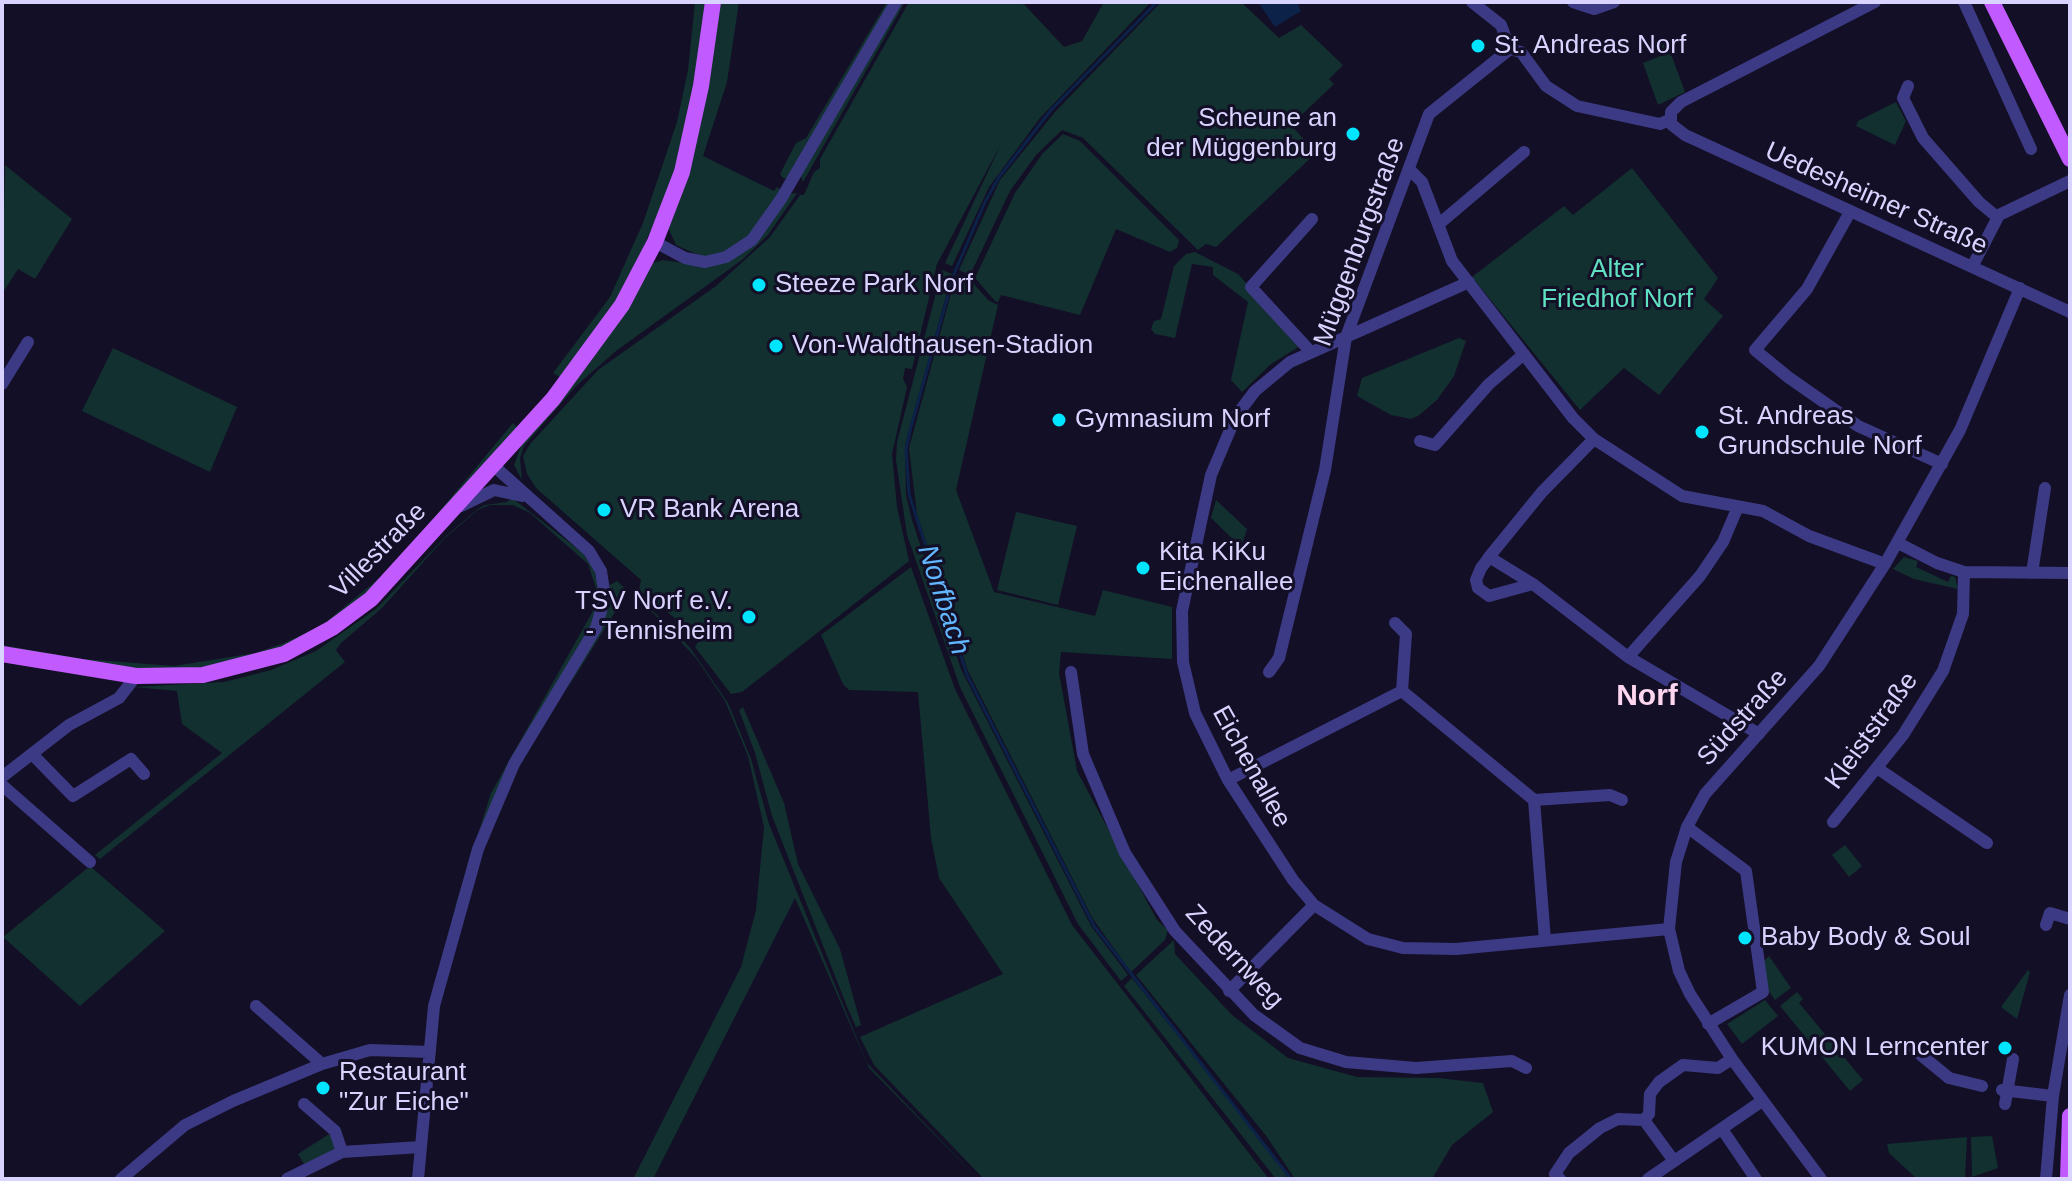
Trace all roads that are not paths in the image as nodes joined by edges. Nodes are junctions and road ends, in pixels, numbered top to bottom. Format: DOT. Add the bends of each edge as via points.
graph roads {
  1 [pos="713,2"];
  2 [pos="896,2"];
  3 [pos="1472,2"];
  4 [pos="1573,2"];
  5 [pos="1614,2"];
  6 [pos="1875,2"];
  7 [pos="1964,2"];
  8 [pos="1992,2"];
  9 [pos="1510,49"];
  10 [pos="1908,86"];
  11 [pos="1670,116"];
  12 [pos="2031,149"];
  13 [pos="1524,152"];
  14 [pos="2070,159"];
  15 [pos="1410,170"];
  16 [pos="2070,181"];
  17 [pos="1850,212"];
  18 [pos="1997,217"];
  19 [pos="1312,219"];
  20 [pos="1439,224"];
  21 [pos="655,242"];
  22 [pos="1972,267"];
  23 [pos="1469,282"];
  24 [pos="2020,288"];
  25 [pos="2070,312"];
  26 [pos="1346,337"];
  27 [pos="28,342"];
  28 [pos="1311,352"];
  29 [pos="1524,354"];
  30 [pos="2,384"];
  31 [pos="1594,439"];
  32 [pos="1420,441"];
  33 [pos="1942,464"];
  34 [pos="494,466"];
  35 [pos="2045,488"];
  36 [pos="530,500"];
  37 [pos="1737,509"];
  38 [pos="452,512"];
  39 [pos="1898,543"];
  40 [pos="1489,557"];
  41 [pos="1885,564"];
  42 [pos="1964,572"];
  43 [pos="2032,573"];
  44 [pos="2070,573"];
  45 [pos="1533,584"];
  46 [pos="1395,623"];
  47 [pos="2,654"];
  48 [pos="1628,657"];
  49 [pos="1071,672"];
  50 [pos="1269,672"];
  51 [pos="136,676"];
  52 [pos="1402,691"];
  53 [pos="1759,734"];
  54 [pos="32,754"];
  55 [pos="1877,768"];
  56 [pos="144,774"];
  57 [pos="2,777"];
  58 [pos="1228,780"];
  59 [pos="2,785"];
  60 [pos="1534,800"];
  61 [pos="1622,800"];
  62 [pos="1833,822"];
  63 [pos="1687,827"];
  64 [pos="1987,843"];
  65 [pos="90,862"];
  66 [pos="1314,905"];
  67 [pos="2049,915"];
  68 [pos="2070,919"];
  69 [pos="1669,929"];
  70 [pos="1545,940"];
  71 [pos="1229,991"];
  72 [pos="2070,995"];
  73 [pos="256,1006"];
  74 [pos="1708,1024"];
  75 [pos="1915,1050"];
  76 [pos="430,1052"];
  77 [pos="1732,1059"];
  78 [pos="2013,1059"];
  79 [pos="322,1064"];
  80 [pos="1526,1068"];
  81 [pos="1982,1086"];
  82 [pos="2005,1090"];
  83 [pos="2053,1096"];
  84 [pos="1762,1101"];
  85 [pos="304,1104"];
  86 [pos="2005,1104"];
  87 [pos="2070,1116"];
  88 [pos="1644,1120"];
  89 [pos="1722,1129"];
  90 [pos="421,1147"];
  91 [pos="342,1152"];
  92 [pos="2033,1160"];
  93 [pos="1674,1161"];
  94 [pos="2048,1162"];
  95 [pos="1555,1177"];
  96 [pos="121,1179"];
  97 [pos="287,1179"];
  98 [pos="418,1179"];
  99 [pos="1648,1179"];
  100 [pos="1756,1179"];
  101 [pos="1821,1179"];
  102 [pos="2046,1179"];
  103 [pos="2068,1179"];
  1 -- 21 [label="main road, Villestraße" via="690,140"];
  2 -- 21 [label="street" via="752,240 726,257 705,262"];
  3 -- 9 [label="street" via="1501,25"];
  4 -- 5 [label="street" via="1594,9"];
  6 -- 11 [label="street" via="1686,99"];
  7 -- 12 [label="street"];
  8 -- 14 [label="main road"];
  9 -- 11 [label="street" via="1521,52 1546,86 1577,106 1660,124"];
  9 -- 15 [label="street, Müggenburgstraße" via="1433,109"];
  10 -- 18 [label="street" via="1903,98 1923,138"];
  11 -- 17 [label="street, Uedesheimer Straße" via="1685,135"];
  13 -- 20 [label="street"];
  15 -- 20 [label="street" via="1422,182"];
  15 -- 26 [label="street, Müggenburgstraße"];
  16 -- 18 [label="street"];
  17 -- 22 [label="street, Uedesheimer Straße"];
  17 -- 33 [label="street" via="1807,289 1755,350 1858,426"];
  18 -- 22 [label="street"];
  19 -- 28 [label="street" via="1251,287"];
  20 -- 23 [label="street" via="1452,261"];
  21 -- 34 [label="main road, Villestraße" via="600,338"];
  22 -- 24 [label="street, Uedesheimer Straße"];
  23 -- 26 [label="street, Eichenallee"];
  23 -- 29 [label="street"];
  24 -- 25 [label="street, Uedesheimer Straße"];
  24 -- 33 [label="street, Südstraße"];
  26 -- 28 [label="street, Eichenallee"];
  26 -- 50 [label="street, Müggenburgstraße" via="1325,470 1279,658"];
  27 -- 30 [label="street"];
  28 -- 58 [label="street, Eichenallee" via="1267,379 1229,428 1211,475 1186,578 1180,634 1187,685"];
  29 -- 31 [label="street"];
  29 -- 32 [label="street" via="1489,384 1435,445"];
  31 -- 37 [label="street" via="1682,496"];
  31 -- 40 [label="street"];
  33 -- 39 [label="street, Südstraße"];
  34 -- 36 [label="street"];
  34 -- 38 [label="main road, Villestraße"];
  35 -- 43 [label="street"];
  36 -- 38 [label="street" via="494,490"];
  36 -- 76 [label="street" via="594,558 603,581 604,605 593,633 507,778 483,835 438,984"];
  37 -- 41 [label="street" via="1763,511 1809,536"];
  37 -- 48 [label="street" via="1700,576"];
  38 -- 51 [label="main road, Villestraße" via="371,599 309,642 240,668 189,676"];
  39 -- 41 [label="street, Südstraße"];
  39 -- 42 [label="street"];
  40 -- 45 [label="street"];
  40 -- 45 [label="street" via="1476,580 1485,595"];
  41 -- 53 [label="street, Südstraße" via="1819,666"];
  42 -- 43 [label="street"];
  42 -- 55 [label="street, Kleiststraße" via="1963,614 1949,658"];
  43 -- 44 [label="street"];
  45 -- 48 [label="street"];
  46 -- 52 [label="street" via="1407,643"];
  47 -- 51 [label="main road, Villestraße"];
  48 -- 53 [label="street"];
  49 -- 71 [label="street, Zedernweg" via="1086,763 1125,853 1175,931"];
  51 -- 54 [label="street" via="119,698 69,725"];
  52 -- 58 [label="street"];
  52 -- 60 [label="street"];
  53 -- 63 [label="street, Südstraße" via="1713,783"];
  54 -- 56 [label="street" via="73,796 131,759"];
  54 -- 57 [label="street"];
  55 -- 62 [label="street, Kleiststraße"];
  55 -- 64 [label="street"];
  58 -- 66 [label="street, Eichenallee" via="1275,856"];
  59 -- 65 [label="street"];
  60 -- 61 [label="street" via="1610,795"];
  60 -- 70 [label="street"];
  63 -- 69 [label="street, Südstraße" via="1676,862"];
  63 -- 74 [label="street" via="1746,871 1763,992"];
  66 -- 70 [label="street, Eichenallee" via="1353,932 1403,948"];
  66 -- 71 [label="street"];
  67 -- 68 [label="street"];
  69 -- 70 [label="street, Eichenallee"];
  69 -- 74 [label="street, Südstraße" via="1679,971"];
  71 -- 80 [label="street, Zedernweg" via="1276,1032 1326,1058 1386,1067 1512,1061"];
  72 -- 83 [label="street"];
  73 -- 79 [label="street"];
  74 -- 77 [label="street, Südstraße"];
  75 -- 81 [label="street" via="1949,1078"];
  76 -- 79 [label="street" via="379,1049"];
  76 -- 90 [label="street"];
  77 -- 84 [label="street, Südstraße"];
  77 -- 88 [label="street" via="1718,1068 1683,1065 1654,1088"];
  78 -- 82 [label="street"];
  79 -- 96 [label="street" via="185,1125"];
  82 -- 83 [label="street"];
  82 -- 86 [label="street"];
  83 -- 94 [label="street"];
  84 -- 89 [label="street"];
  84 -- 101 [label="street, Südstraße"];
  85 -- 91 [label="street" via="335,1131"];
  87 -- 103 [label="main road"];
  88 -- 93 [label="street"];
  88 -- 95 [label="street" via="1618,1119 1600,1128 1569,1153"];
  89 -- 93 [label="street"];
  89 -- 100 [label="street"];
  90 -- 91 [label="street"];
  90 -- 98 [label="street"];
  91 -- 97 [label="street"];
  92 -- 94 [label="street"];
  93 -- 99 [label="street"];
  94 -- 102 [label="street"];
}
